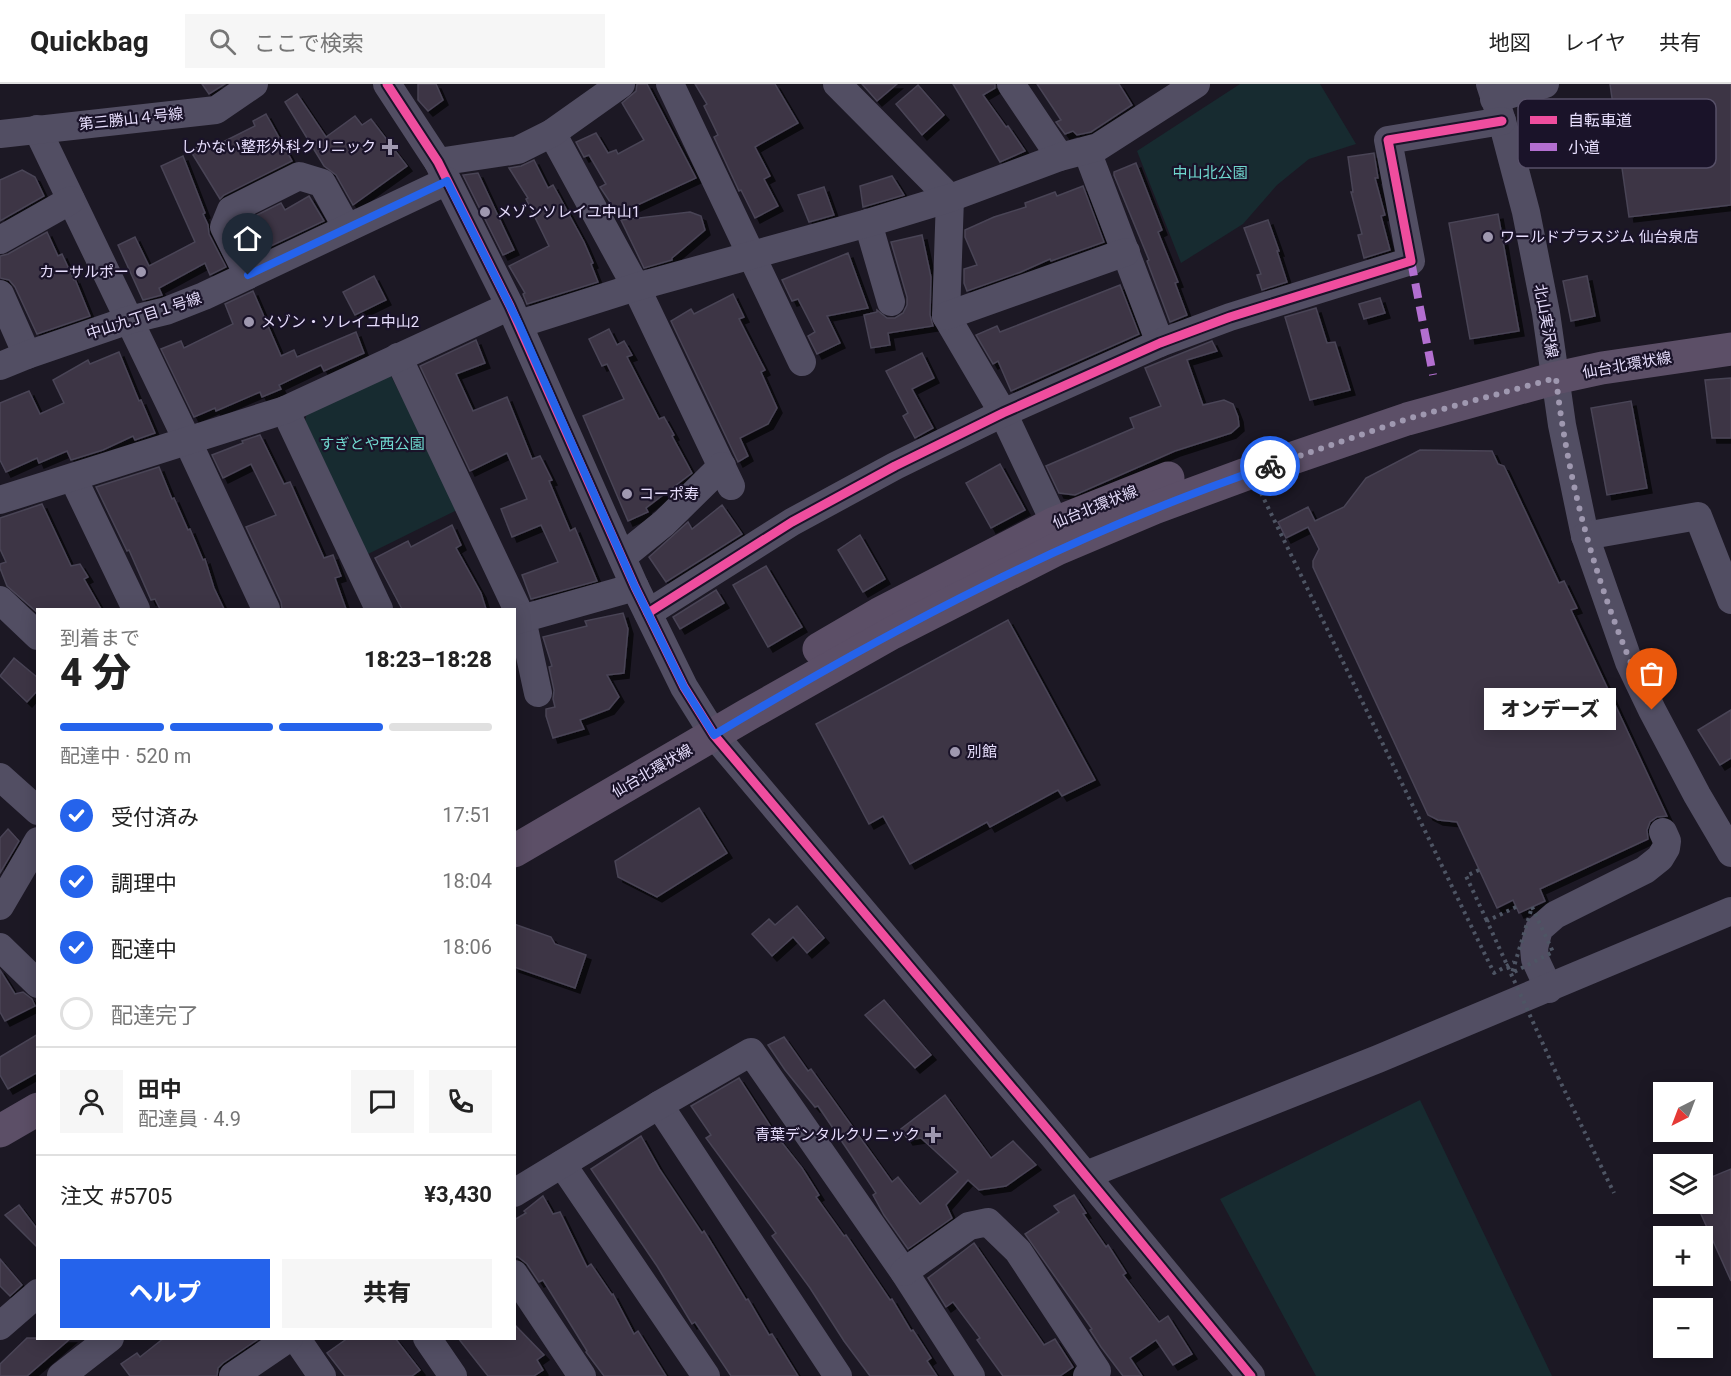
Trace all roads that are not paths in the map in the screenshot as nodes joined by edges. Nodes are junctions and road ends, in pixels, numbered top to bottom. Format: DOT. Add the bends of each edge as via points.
graph roads {
  1 [pos="254,84"];
  2 [pos="387,84"];
  3 [pos="621,84"];
  4 [pos="670,84"];
  5 [pos="837,84"];
  6 [pos="1011,84"];
  7 [pos="1196,84"];
  8 [pos="1545,84"];
  9 [pos="1165,92"];
  10 [pos="1495,101"];
  11 [pos="37,129"];
  12 [pos="552,133"];
  13 [pos="0,134"];
  14 [pos="1073,154"];
  15 [pos="443,172"];
  16 [pos="950,198"];
  17 [pos="71,200"];
  18 [pos="868,223"];
  19 [pos="347,228"];
  20 [pos="0,240"];
  21 [pos="1126,252"];
  22 [pos="750,255"];
  23 [pos="248,275"];
  24 [pos="636,287"];
  25 [pos="0,294"];
  26 [pos="891,302"];
  27 [pos="515,315"];
  28 [pos="946,316"];
  29 [pos="129,320"];
  30 [pos="1731,326"];
  31 [pos="1160,343"];
  32 [pos="1731,349"];
  33 [pos="27,355"];
  34 [pos="398,357"];
  35 [pos="802,362"];
  36 [pos="0,366"];
  37 [pos="1554,368"];
  38 [pos="285,410"];
  39 [pos="1003,413"];
  40 [pos="188,442"];
  41 [pos="73,477"];
  42 [pos="0,500"];
  43 [pos="1055,523"];
  44 [pos="1586,536"];
  45 [pos="622,557"];
  46 [pos="635,587"];
  47 [pos="0,600"];
  48 [pos="1731,600"];
  49 [pos="136,608"];
  50 [pos="266,608"];
  51 [pos="379,608"];
  52 [pos="513,608"];
  53 [pos="648,613"];
  54 [pos="518,620"];
  55 [pos="36,634"];
  56 [pos="538,693"];
  57 [pos="708,726"];
  58 [pos="0,777"];
  59 [pos="36,809"];
  60 [pos="516,826"];
  61 [pos="1663,832"];
  62 [pos="36,844"];
  63 [pos="1730,849"];
  64 [pos="516,850"];
  65 [pos="0,906"];
  66 [pos="1731,911"];
  67 [pos="0,947"];
  68 [pos="36,982"];
  69 [pos="1540,992"];
  70 [pos="659,1105"];
  71 [pos="36,1110"];
  72 [pos="0,1131"];
  73 [pos="36,1133"];
  74 [pos="0,1154"];
  75 [pos="562,1164"];
  76 [pos="1086,1175"];
  77 [pos="516,1192"];
  78 [pos="904,1272"];
  79 [pos="516,1277"];
  80 [pos="36,1295"];
  81 [pos="0,1326"];
  82 [pos="107,1340"];
  83 [pos="286,1340"];
  84 [pos="297,1340"];
  85 [pos="428,1340"];
  86 [pos="61,1376"];
  87 [pos="233,1376"];
  88 [pos="322,1376"];
  89 [pos="453,1376"];
  90 [pos="582,1376"];
  91 [pos="706,1376"];
  92 [pos="838,1376"];
  93 [pos="971,1376"];
  94 [pos="1087,1376"];
  95 [pos="1251,1376"];
  1 -- 11 [label="street, 第三勝山４号線" via="216,110"];
  2 -- 15 [label="street"];
  3 -- 12 [label="street, 中山九丁目１号線"];
  4 -- 22 [label="street"];
  5 -- 16 [label="street"];
  6 -- 14 [label="street"];
  7 -- 9 [label="street"];
  8 -- 10 [label="street"];
  9 -- 14 [label="street" via="1098,147"];
  10 -- 31 [label="street" via="1388,140 1411,261"];
  10 -- 37 [label="street, 北山実沢線" via="1526,212"];
  11 -- 13 [label="street, 第三勝山４号線"];
  11 -- 17 [label="street"];
  12 -- 15 [label="street, 中山九丁目１号線" via="518,150"];
  12 -- 24 [label="street"];
  14 -- 16 [label="street"];
  14 -- 21 [label="street"];
  15 -- 19 [label="street, 中山九丁目１号線"];
  15 -- 27 [label="street"];
  16 -- 18 [label="street"];
  16 -- 28 [label="street"];
  17 -- 20 [label="street"];
  17 -- 29 [label="street"];
  18 -- 22 [label="street"];
  18 -- 26 [label="street"];
  19 -- 23 [label="street, 中山九丁目１号線"];
  19 -- 23 [label="street" via="322,183 299,176 231,210 224,226"];
  21 -- 28 [label="street"];
  21 -- 31 [label="street"];
  22 -- 24 [label="street"];
  22 -- 35 [label="street"];
  23 -- 29 [label="street, 中山九丁目１号線" via="166,311"];
  24 -- 27 [label="street"];
  24 -- 45 [label="street" via="726,476"];
  25 -- 33 [label="street"];
  27 -- 34 [label="street"];
  27 -- 45 [label="street"];
  28 -- 39 [label="street"];
  29 -- 33 [label="street, 中山九丁目１号線"];
  29 -- 40 [label="street"];
  30 -- 37 [label="main road, 仙台北環状線"];
  31 -- 39 [label="street"];
  32 -- 37 [label="main road, 仙台北環状線" via="1602,368"];
  33 -- 36 [label="street, 中山九丁目１号線"];
  34 -- 38 [label="street"];
  34 -- 52 [label="street"];
  37 -- 43 [label="main road, 仙台北環状線" via="1396,400 1245,450"];
  37 -- 44 [label="street, 北山実沢線"];
  37 -- 57 [label="main road, 仙台北環状線" via="1249,472 1057,549"];
  38 -- 40 [label="street"];
  38 -- 51 [label="street"];
  39 -- 43 [label="street"];
  39 -- 53 [label="street" via="792,522"];
  40 -- 41 [label="street"];
  40 -- 50 [label="street"];
  41 -- 42 [label="street"];
  41 -- 49 [label="street"];
  43 -- 57 [label="main road, 仙台北環状線" via="879,614"];
  44 -- 48 [label="street" via="1698,516"];
  44 -- 63 [label="street, 北山実沢線" via="1629,662 1697,795"];
  45 -- 46 [label="street"];
  46 -- 53 [label="street"];
  46 -- 54 [label="street"];
  47 -- 55 [label="street"];
  53 -- 57 [label="street"];
  54 -- 56 [label="street"];
  57 -- 60 [label="main road, 仙台北環状線"];
  57 -- 64 [label="main road, 仙台北環状線"];
  57 -- 76 [label="street"];
  58 -- 59 [label="street"];
  61 -- 69 [label="street" via="1666,848 1645,870 1555,915 1539,929 1534,948"];
  62 -- 65 [label="street"];
  66 -- 69 [label="street"];
  67 -- 68 [label="street"];
  69 -- 76 [label="street"];
  70 -- 75 [label="street"];
  70 -- 78 [label="street" via="752,1052"];
  70 -- 92 [label="street"];
  71 -- 72 [label="main road"];
  73 -- 74 [label="main road"];
  75 -- 77 [label="street"];
  75 -- 91 [label="street"];
  76 -- 95 [label="street"];
  78 -- 93 [label="street"];
  78 -- 94 [label="street" via="969,1226 988,1222 1018,1251 1097,1371"];
  79 -- 90 [label="street"];
  80 -- 81 [label="street"];
  82 -- 86 [label="street"];
  83 -- 87 [label="street"];
  84 -- 88 [label="street"];
  85 -- 89 [label="street"];
}
